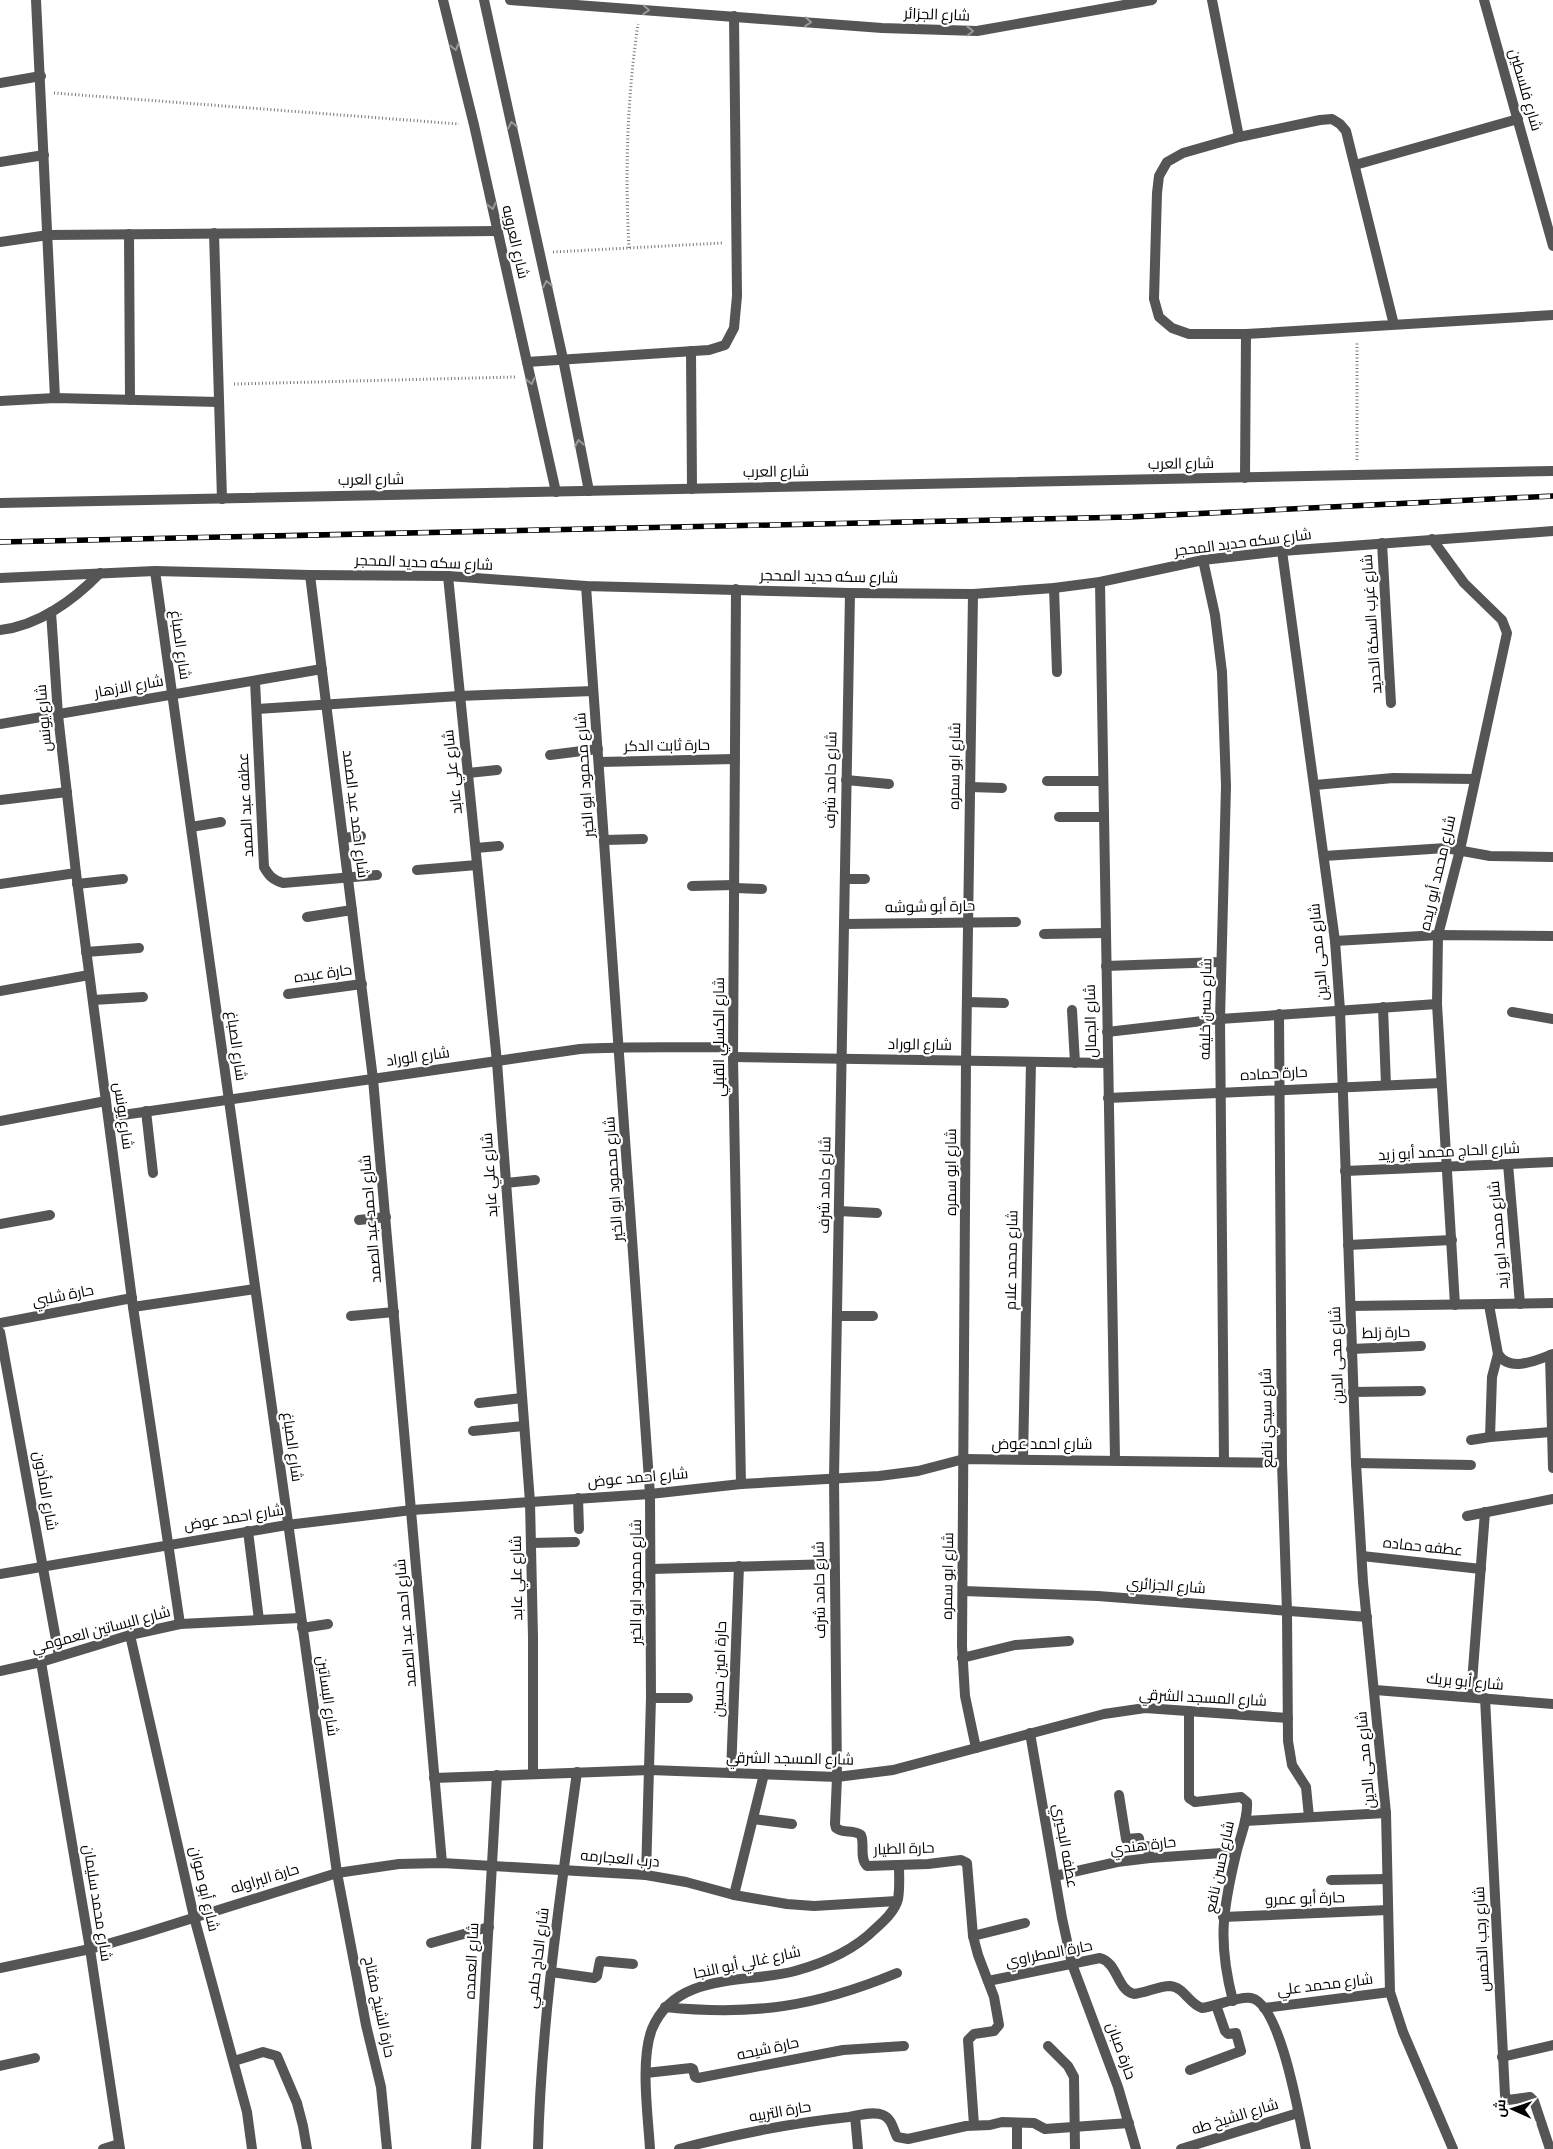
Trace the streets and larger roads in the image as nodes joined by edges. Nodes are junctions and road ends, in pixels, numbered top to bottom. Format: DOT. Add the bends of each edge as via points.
graph roads {
  1 [pos="36,0"];
  2 [pos="443,0"];
  3 [pos="484,0"];
  4 [pos="510,0"];
  5 [pos="1152,0"];
  6 [pos="1212,0"];
  7 [pos="1484,0"];
  8 [pos="734,16"];
  9 [pos="41,76"];
  10 [pos="0,83"];
  11 [pos="1518,119"];
  12 [pos="1239,138"];
  13 [pos="44,155"];
  14 [pos="0,162"];
  15 [pos="1355,165"];
  16 [pos="498,231"];
  17 [pos="214,233"];
  18 [pos="129,234"];
  19 [pos="48,235"];
  20 [pos="0,242"];
  21 [pos="1553,246"];
  22 [pos="1553,315"];
  23 [pos="1394,325"];
  24 [pos="1246,334"];
  25 [pos="691,351"];
  26 [pos="563,359"];
  27 [pos="527,362"];
  28 [pos="55,398"];
  29 [pos="130,400"];
  30 [pos="0,401"];
  31 [pos="219,402"];
  32 [pos="1553,471"];
  33 [pos="1245,478"];
  34 [pos="692,489"];
  35 [pos="589,491"];
  36 [pos="556,492"];
  37 [pos="222,498"];
  38 [pos="0,503"];
  39 [pos="1553,531"];
  40 [pos="1432,539"];
  41 [pos="1382,543"];
  42 [pos="1282,551"];
  43 [pos="1202,560"];
  44 [pos="155,571"];
  45 [pos="100,573"];
  46 [pos="310,575"];
  47 [pos="448,576"];
  48 [pos="0,578"];
  49 [pos="1100,582"];
  50 [pos="586,586"];
  51 [pos="1054,588"];
  52 [pos="736,589"];
  53 [pos="850,593"];
  54 [pos="973,594"];
  55 [pos="51,612"];
  56 [pos="0,630"];
  57 [pos="322,669"];
  58 [pos="1056,672"];
  59 [pos="256,681"];
  60 [pos="593,691"];
  61 [pos="172,695"];
  62 [pos="459,696"];
  63 [pos="1392,703"];
  64 [pos="326,704"];
  65 [pos="257,709"];
  66 [pos="58,715"];
  67 [pos="0,724"];
  68 [pos="598,749"];
  69 [pos="550,755"];
  70 [pos="735,759"];
  71 [pos="599,762"];
  72 [pos="497,770"];
  73 [pos="468,773"];
  74 [pos="1475,779"];
  75 [pos="846,780"];
  76 [pos="1047,781"];
  77 [pos="1103,781"];
  78 [pos="889,784"];
  79 [pos="1315,785"];
  80 [pos="970,787"];
  81 [pos="1002,788"];
  82 [pos="67,792"];
  83 [pos="0,800"];
  84 [pos="1060,817"];
  85 [pos="1103,817"];
  86 [pos="221,822"];
  87 [pos="190,827"];
  88 [pos="361,836"];
  89 [pos="343,838"];
  90 [pos="643,839"];
  91 [pos="605,840"];
  92 [pos="499,846"];
  93 [pos="476,848"];
  94 [pos="1460,850"];
  95 [pos="1324,856"];
  96 [pos="1553,857"];
  97 [pos="477,865"];
  98 [pos="417,870"];
  99 [pos="377,875"];
  100 [pos="348,877"];
  101 [pos="76,878"];
  102 [pos="123,879"];
  103 [pos="845,879"];
  104 [pos="865,879"];
  105 [pos="0,884"];
  106 [pos="692,886"];
  107 [pos="735,887"];
  108 [pos="762,889"];
  109 [pos="352,910"];
  110 [pos="307,917"];
  111 [pos="968,922"];
  112 [pos="1016,922"];
  113 [pos="844,924"];
  114 [pos="1105,933"];
  115 [pos="1044,934"];
  116 [pos="1438,935"];
  117 [pos="1553,936"];
  118 [pos="1335,941"];
  119 [pos="138,948"];
  120 [pos="86,952"];
  121 [pos="1221,962"];
  122 [pos="1106,966"];
  123 [pos="89,975"];
  124 [pos="362,984"];
  125 [pos="0,990"];
  126 [pos="288,994"];
  127 [pos="143,996"];
  128 [pos="93,1000"];
  129 [pos="967,1002"];
  130 [pos="1004,1003"];
  131 [pos="1437,1004"];
  132 [pos="1382,1007"];
  133 [pos="1072,1010"];
  134 [pos="1340,1010"];
  135 [pos="1512,1012"];
  136 [pos="1279,1014"];
  137 [pos="1220,1019"];
  138 [pos="1553,1019"];
  139 [pos="1106,1032"];
  140 [pos="620,1047"];
  141 [pos="733,1052"];
  142 [pos="842,1059"];
  143 [pos="966,1061"];
  144 [pos="496,1062"];
  145 [pos="1031,1062"];
  146 [pos="1075,1063"];
  147 [pos="1107,1063"];
  148 [pos="373,1079"];
  149 [pos="1441,1083"];
  150 [pos="1386,1085"];
  151 [pos="1344,1086"];
  152 [pos="1280,1089"];
  153 [pos="1220,1092"];
  154 [pos="1108,1098"];
  155 [pos="228,1099"];
  156 [pos="106,1101"];
  157 [pos="146,1111"];
  158 [pos="109,1117"];
  159 [pos="0,1121"];
  160 [pos="1553,1162"];
  161 [pos="1508,1164"];
  162 [pos="1446,1167"];
  163 [pos="1346,1171"];
  164 [pos="153,1173"];
  165 [pos="535,1180"];
  166 [pos="506,1183"];
  167 [pos="839,1211"];
  168 [pos="877,1213"];
  169 [pos="50,1215"];
  170 [pos="386,1217"];
  171 [pos="359,1220"];
  172 [pos="0,1224"];
  173 [pos="1452,1240"];
  174 [pos="1348,1245"];
  175 [pos="255,1289"];
  176 [pos="133,1303"];
  177 [pos="1553,1303"];
  178 [pos="1520,1304"];
  179 [pos="1455,1305"];
  180 [pos="1489,1305"];
  181 [pos="1351,1306"];
  182 [pos="394,1312"];
  183 [pos="351,1316"];
  184 [pos="837,1316"];
  185 [pos="873,1316"];
  186 [pos="0,1323"];
  187 [pos="0,1332"];
  188 [pos="1421,1346"];
  189 [pos="1351,1349"];
  190 [pos="1498,1354"];
  191 [pos="1552,1355"];
  192 [pos="4,1382"];
  193 [pos="1421,1391"];
  194 [pos="1353,1392"];
  195 [pos="522,1398"];
  196 [pos="479,1403"];
  197 [pos="524,1426"];
  198 [pos="473,1431"];
  199 [pos="1551,1432"];
  200 [pos="1490,1437"];
  201 [pos="1471,1440"];
  202 [pos="1552,1454"];
  203 [pos="964,1459"];
  204 [pos="1023,1459"];
  205 [pos="1115,1459"];
  206 [pos="1224,1461"];
  207 [pos="1282,1463"];
  208 [pos="1356,1463"];
  209 [pos="1471,1465"];
  210 [pos="1553,1468"];
  211 [pos="834,1478"];
  212 [pos="741,1484"];
  213 [pos="650,1494"];
  214 [pos="578,1498"];
  215 [pos="1553,1499"];
  216 [pos="530,1502"];
  217 [pos="412,1510"];
  218 [pos="1485,1512"];
  219 [pos="1467,1516"];
  220 [pos="288,1525"];
  221 [pos="579,1529"];
  222 [pos="248,1532"];
  223 [pos="575,1542"];
  224 [pos="531,1543"];
  225 [pos="168,1544"];
  226 [pos="1362,1556"];
  227 [pos="834,1564"];
  228 [pos="739,1566"];
  229 [pos="43,1567"];
  230 [pos="1481,1568"];
  231 [pos="651,1569"];
  232 [pos="0,1574"];
  233 [pos="963,1591"];
  234 [pos="1287,1612"];
  235 [pos="1367,1617"];
  236 [pos="259,1620"];
  237 [pos="301,1623"];
  238 [pos="180,1624"];
  239 [pos="328,1624"];
  240 [pos="130,1635"];
  241 [pos="1069,1641"];
  242 [pos="59,1656"];
  243 [pos="962,1658"];
  244 [pos="41,1662"];
  245 [pos="0,1671"];
  246 [pos="1375,1690"];
  247 [pos="1472,1696"];
  248 [pos="651,1698"];
  249 [pos="688,1698"];
  250 [pos="1486,1698"];
  251 [pos="1553,1704"];
  252 [pos="1189,1711"];
  253 [pos="1288,1718"];
  254 [pos="1030,1733"];
  255 [pos="976,1748"];
  256 [pos="650,1770"];
  257 [pos="577,1772"];
  258 [pos="731,1773"];
  259 [pos="533,1774"];
  260 [pos="764,1774"];
  261 [pos="497,1775"];
  262 [pos="837,1777"];
  263 [pos="434,1778"];
  264 [pos="1119,1795"];
  265 [pos="1386,1813"];
  266 [pos="1309,1817"];
  267 [pos="753,1819"];
  268 [pos="1245,1821"];
  269 [pos="792,1824"];
  270 [pos="1236,1852"];
  271 [pos="1150,1858"];
  272 [pos="442,1863"];
  273 [pos="493,1865"];
  274 [pos="900,1865"];
  275 [pos="564,1869"];
  276 [pos="337,1872"];
  277 [pos="646,1875"];
  278 [pos="1055,1876"];
  279 [pos="1387,1879"];
  280 [pos="1331,1880"];
  281 [pos="734,1895"];
  282 [pos="897,1901"];
  283 [pos="1388,1910"];
  284 [pos="194,1917"];
  285 [pos="1223,1917"];
  286 [pos="1025,1923"];
  287 [pos="489,1927"];
  288 [pos="974,1936"];
  289 [pos="431,1943"];
  290 [pos="90,1948"];
  291 [pos="633,1964"];
  292 [pos="1072,1964"];
  293 [pos="0,1968"];
  294 [pos="551,1972"];
  295 [pos="897,1973"];
  296 [pos="988,1981"];
  297 [pos="1390,1992"];
  298 [pos="1233,2001"];
  299 [pos="1216,2005"];
  300 [pos="665,2007"];
  301 [pos="1264,2008"];
  302 [pos="1553,2045"];
  303 [pos="904,2046"];
  304 [pos="1048,2046"];
  305 [pos="1502,2057"];
  306 [pos="35,2058"];
  307 [pos="234,2061"];
  308 [pos="0,2066"];
  309 [pos="1190,2070"];
  310 [pos="646,2073"];
  311 [pos="1298,2113"];
  312 [pos="855,2116"];
  313 [pos="1017,2122"];
  314 [pos="1129,2123"];
  315 [pos="974,2125"];
  316 [pos="1076,2126"];
  317 [pos="119,2147"];
  318 [pos="103,2149"];
  319 [pos="252,2149"];
  320 [pos="307,2149"];
  321 [pos="388,2149"];
  322 [pos="476,2149"];
  323 [pos="538,2149"];
  324 [pos="650,2149"];
  325 [pos="679,2149"];
  326 [pos="858,2149"];
  327 [pos="1017,2149"];
  328 [pos="1075,2149"];
  329 [pos="1136,2149"];
  330 [pos="1181,2149"];
  331 [pos="1306,2149"];
  332 [pos="1452,2149"];
  333 [pos="1550,2149"];
  1 -- 9 [label="street"];
  2 -- 16 [label="street, شارع العروبه, one-way"];
  26 -- 3 [label="street, شارع العروبه, one-way"];
  4 -- 8 [label="street, شارع الجزائر, one-way"];
  8 -- 5 [label="street, شارع الجزائر, one-way" via="932,31 977,31"];
  6 -- 12 [label="street"];
  7 -- 11 [label="street, شارع فلسطين"];
  8 -- 25 [label="street" via="734,328 725,345"];
  9 -- 10 [label="street"];
  9 -- 13 [label="street"];
  11 -- 15 [label="street"];
  11 -- 21 [label="street, شارع فلسطين"];
  12 -- 15 [label="street" via="1332,119 1346,132"];
  12 -- 24 [label="street" via="1183,153 1166,162 1159,176 1154,299 1159,317 1172,328 1189,334"];
  13 -- 14 [label="street"];
  13 -- 19 [label="street"];
  15 -- 23 [label="street"];
  16 -- 17 [label="street"];
  16 -- 27 [label="street, شارع العروبه"];
  17 -- 18 [label="street"];
  17 -- 31 [label="street"];
  18 -- 19 [label="street"];
  18 -- 29 [label="street"];
  19 -- 20 [label="street"];
  19 -- 28 [label="street"];
  22 -- 23 [label="street"];
  23 -- 24 [label="street"];
  24 -- 33 [label="street"];
  25 -- 26 [label="street"];
  25 -- 34 [label="street"];
  26 -- 27 [label="street"];
  35 -- 26 [label="street, شارع العروبه, one-way"];
  27 -- 36 [label="street, شارع العروبه, one-way"];
  28 -- 29 [label="street"];
  28 -- 30 [label="street"];
  29 -- 31 [label="street"];
  31 -- 37 [label="street"];
  32 -- 33 [label="street, شارع العرب"];
  33 -- 34 [label="street, شارع العرب"];
  34 -- 35 [label="street, شارع العرب"];
  35 -- 36 [label="street, شارع العرب"];
  36 -- 37 [label="street, شارع العرب"];
  37 -- 38 [label="street, شارع العرب"];
  39 -- 40 [label="street, شارع سكه حديد المحجر"];
  40 -- 41 [label="street, شارع سكه حديد المحجر"];
  40 -- 74 [label="street, شارع محمد أبو ريده" via="1464,583 1502,620 1507,632"];
  41 -- 42 [label="street, شارع سكه حديد المحجر"];
  41 -- 63 [label="street, شارع غرب السكة الحديد"];
  42 -- 43 [label="street, شارع سكه حديد المحجر"];
  42 -- 79 [label="street, شارع محى الدين"];
  43 -- 49 [label="street, شارع سكه حديد المحجر"];
  43 -- 121 [label="street, شارع حسن خليفه" via="1215,615 1222,672 1226,786"];
  44 -- 45 [label="street, شارع سكه حديد المحجر"];
  44 -- 46 [label="street, شارع سكه حديد المحجر"];
  44 -- 61 [label="street, شارع الصباغ"];
  45 -- 48 [label="street, شارع سكه حديد المحجر"];
  45 -- 55 [label="street" via="82,591"];
  46 -- 47 [label="street, شارع سكه حديد المحجر"];
  46 -- 57 [label="street, شارع احمد عبد الصمد"];
  47 -- 50 [label="street, شارع سكه حديد المحجر"];
  47 -- 62 [label="street, شارع علي عابد"];
  49 -- 51 [label="street, شارع سكه حديد المحجر"];
  49 -- 77 [label="street, شارع الجمال"];
  50 -- 52 [label="street, شارع سكه حديد المحجر"];
  50 -- 60 [label="street, شارع محمود ابو الخير"];
  51 -- 54 [label="street, شارع سكه حديد المحجر"];
  51 -- 58 [label="street"];
  52 -- 53 [label="street, شارع سكه حديد المحجر"];
  52 -- 70 [label="street, شارع الكسلي القبلي"];
  53 -- 54 [label="street, شارع سكه حديد المحجر"];
  53 -- 75 [label="street, شارع حامد شرف"];
  54 -- 80 [label="street, شارع ابو سمره"];
  55 -- 56 [label="street" via="16,628"];
  55 -- 66 [label="street, شارع يونس"];
  57 -- 59 [label="street, شارع الازهار"];
  57 -- 64 [label="street, شارع احمد عبد الصمد"];
  59 -- 61 [label="street, شارع الازهار"];
  59 -- 65 [label="street, عطفه عبد الصمد"];
  60 -- 62 [label="street"];
  60 -- 68 [label="street, شارع محمود ابو الخير"];
  61 -- 66 [label="street, شارع الازهار"];
  61 -- 87 [label="street, شارع الصباغ"];
  62 -- 64 [label="street"];
  62 -- 73 [label="street, شارع علي عابد"];
  64 -- 65 [label="street"];
  64 -- 89 [label="street, شارع احمد عبد الصمد"];
  65 -- 100 [label="street, عطفه عبد الصمد" via="264,867 274,880 283,882"];
  66 -- 67 [label="street, شارع الازهار"];
  66 -- 82 [label="street, شارع يونس"];
  68 -- 69 [label="street"];
  68 -- 71 [label="street, شارع محمود ابو الخير"];
  70 -- 71 [label="street, حارة ثابت الدكر"];
  70 -- 107 [label="street, شارع الكسلي القبلي"];
  71 -- 91 [label="street, شارع محمود ابو الخير"];
  72 -- 73 [label="street"];
  73 -- 93 [label="street, شارع علي عابد"];
  74 -- 79 [label="street" via="1394,778"];
  74 -- 94 [label="street, شارع محمد أبو ريده"];
  75 -- 78 [label="street"];
  75 -- 103 [label="street, شارع حامد شرف"];
  76 -- 77 [label="street"];
  77 -- 85 [label="street, شارع الجمال"];
  79 -- 95 [label="street, شارع محى الدين"];
  80 -- 81 [label="street"];
  80 -- 111 [label="street, شارع ابو سمره"];
  82 -- 83 [label="street"];
  82 -- 101 [label="street, شارع يونس"];
  84 -- 85 [label="street"];
  85 -- 114 [label="street, شارع الجمال"];
  86 -- 87 [label="street"];
  87 -- 155 [label="street, شارع الصباغ"];
  88 -- 89 [label="street"];
  89 -- 100 [label="street, شارع احمد عبد الصمد"];
  90 -- 91 [label="street"];
  91 -- 140 [label="street, شارع محمود ابو الخير"];
  92 -- 93 [label="street"];
  93 -- 97 [label="street, شارع علي عابد"];
  94 -- 95 [label="street" via="1431,848"];
  94 -- 96 [label="street" via="1490,856"];
  94 -- 116 [label="street, شارع محمد أبو ريده"];
  95 -- 118 [label="street, شارع محى الدين"];
  97 -- 98 [label="street"];
  97 -- 144 [label="street, شارع علي عابد"];
  99 -- 100 [label="street, عطفه عبد الصمد"];
  100 -- 109 [label="street, شارع احمد عبد الصمد"];
  101 -- 102 [label="street"];
  101 -- 105 [label="street"];
  101 -- 120 [label="street, شارع يونس"];
  103 -- 104 [label="street"];
  103 -- 113 [label="street, شارع حامد شرف"];
  106 -- 107 [label="street"];
  107 -- 108 [label="street"];
  107 -- 141 [label="street, شارع الكسلي القبلي"];
  109 -- 110 [label="street"];
  109 -- 124 [label="street, شارع احمد عبد الصمد"];
  111 -- 112 [label="street, حارة أبو شوشه"];
  111 -- 113 [label="street, حارة أبو شوشه"];
  111 -- 129 [label="street, شارع ابو سمره"];
  113 -- 142 [label="street, شارع حامد شرف"];
  114 -- 115 [label="street"];
  114 -- 122 [label="street, شارع الجمال"];
  116 -- 117 [label="street"];
  116 -- 118 [label="street"];
  116 -- 131 [label="street, شارع محمد أبو ريده"];
  118 -- 134 [label="street, شارع محى الدين"];
  119 -- 120 [label="street"];
  120 -- 123 [label="street, شارع يونس"];
  121 -- 122 [label="street"];
  121 -- 137 [label="street, شارع حسن خليفه"];
  122 -- 139 [label="street, شارع الجمال"];
  123 -- 125 [label="street"];
  123 -- 128 [label="street, شارع يونس"];
  124 -- 126 [label="street, حارة عبده"];
  124 -- 148 [label="street, شارع احمد عبد الصمد"];
  127 -- 128 [label="street"];
  128 -- 156 [label="street, شارع يونس"];
  129 -- 130 [label="street"];
  129 -- 143 [label="street, شارع ابو سمره"];
  131 -- 132 [label="street"];
  131 -- 149 [label="street, شارع محمد أبو ريده"];
  132 -- 134 [label="street"];
  132 -- 150 [label="street"];
  133 -- 146 [label="street"];
  134 -- 136 [label="street"];
  134 -- 151 [label="street, شارع محى الدين"];
  135 -- 138 [label="street"];
  136 -- 137 [label="street"];
  136 -- 152 [label="street, شارع سيدي نافع"];
  137 -- 139 [label="street"];
  137 -- 153 [label="street, شارع حسن خليفه"];
  139 -- 147 [label="street, شارع الجمال"];
  140 -- 141 [label="street, شارع الوراد"];
  140 -- 144 [label="street, شارع الوراد" via="580,1049"];
  140 -- 213 [label="street, شارع محمود ابو الخير"];
  141 -- 142 [label="street, شارع الوراد"];
  141 -- 212 [label="street, شارع الكسلي القبلي"];
  142 -- 143 [label="street, شارع الوراد"];
  142 -- 167 [label="street, شارع حامد شرف"];
  143 -- 145 [label="street, شارع الوراد"];
  143 -- 203 [label="street, شارع ابو سمره"];
  144 -- 148 [label="street, شارع الوراد"];
  144 -- 166 [label="street, شارع علي عابد"];
  145 -- 146 [label="street, شارع الوراد"];
  145 -- 204 [label="street, شارع محمد علام"];
  146 -- 147 [label="street, شارع الوراد"];
  147 -- 154 [label="street, شارع الجمال"];
  148 -- 155 [label="street, شارع الوراد"];
  148 -- 170 [label="street, شارع احمد عبد الصمد"];
  149 -- 150 [label="street, حارة حماده"];
  149 -- 162 [label="street, شارع محمد أبو ريده"];
  150 -- 151 [label="street, حارة حماده"];
  151 -- 152 [label="street, حارة حماده"];
  151 -- 163 [label="street, شارع محى الدين"];
  152 -- 153 [label="street, حارة حماده"];
  152 -- 207 [label="street, شارع سيدي نافع"];
  153 -- 154 [label="street, حارة حماده"];
  153 -- 206 [label="street, شارع حسن خليفه"];
  154 -- 205 [label="street, شارع الجمال"];
  155 -- 157 [label="street, شارع الوراد"];
  155 -- 175 [label="street, شارع الصباغ"];
  156 -- 158 [label="street, شارع يونس"];
  156 -- 159 [label="street"];
  157 -- 158 [label="street, شارع الوراد"];
  157 -- 164 [label="street"];
  158 -- 176 [label="street, شارع يونس"];
  160 -- 161 [label="street, شارع الحاج محمد أبو زيد"];
  161 -- 162 [label="street, شارع الحاج محمد أبو زيد"];
  161 -- 178 [label="street, شارع محمد ابو زيد"];
  162 -- 163 [label="street, شارع الحاج محمد أبو زيد"];
  162 -- 173 [label="street, شارع محمد أبو ريده"];
  163 -- 174 [label="street, شارع محى الدين"];
  165 -- 166 [label="street"];
  166 -- 195 [label="street, شارع علي عابد"];
  167 -- 168 [label="street"];
  167 -- 184 [label="street, شارع حامد شرف"];
  169 -- 172 [label="street"];
  170 -- 171 [label="street"];
  170 -- 182 [label="street, شارع احمد عبد الصمد"];
  173 -- 174 [label="street"];
  173 -- 179 [label="street, شارع محمد أبو ريده"];
  174 -- 181 [label="street, شارع محى الدين"];
  175 -- 176 [label="street, حارة شلبي"];
  175 -- 220 [label="street, شارع الصباغ"];
  176 -- 186 [label="street, حارة شلبي"];
  176 -- 225 [label="street, شارع يونس"];
  177 -- 178 [label="street"];
  178 -- 180 [label="street"];
  179 -- 180 [label="street"];
  179 -- 181 [label="street"];
  180 -- 190 [label="street"];
  181 -- 189 [label="street, شارع محى الدين"];
  182 -- 183 [label="street"];
  182 -- 217 [label="street, شارع احمد عبد الصمد"];
  184 -- 185 [label="street"];
  184 -- 211 [label="street, شارع حامد شرف"];
  187 -- 192 [label="street, شارع المأذون"];
  188 -- 189 [label="street, حارة زلط"];
  189 -- 194 [label="street, شارع محى الدين"];
  190 -- 191 [label="street" via="1506,1362 1523,1364"];
  190 -- 200 [label="street" via="1492,1377"];
  191 -- 199 [label="street"];
  192 -- 229 [label="street, شارع المأذون"];
  193 -- 194 [label="street"];
  194 -- 208 [label="street, شارع محى الدين"];
  195 -- 196 [label="street"];
  195 -- 197 [label="street, شارع علي عابد"];
  197 -- 198 [label="street"];
  197 -- 216 [label="street, شارع علي عابد"];
  199 -- 200 [label="street"];
  199 -- 202 [label="street"];
  200 -- 201 [label="street"];
  202 -- 210 [label="street"];
  203 -- 204 [label="street, شارع احمد عوض"];
  203 -- 211 [label="street, شارع احمد عوض" via="918,1471"];
  203 -- 233 [label="street, شارع ابو سمره"];
  204 -- 205 [label="street, شارع احمد عوض"];
  205 -- 206 [label="street, شارع احمد عوض"];
  206 -- 207 [label="street, شارع احمد عوض"];
  207 -- 234 [label="street, شارع سيدي نافع"];
  208 -- 209 [label="street"];
  208 -- 226 [label="street, شارع محى الدين"];
  211 -- 212 [label="street, شارع احمد عوض"];
  211 -- 227 [label="street, شارع حامد شرف"];
  212 -- 213 [label="street, شارع احمد عوض"];
  213 -- 214 [label="street, شارع احمد عوض"];
  213 -- 231 [label="street, شارع محمود ابو الخير"];
  214 -- 216 [label="street, شارع احمد عوض"];
  214 -- 221 [label="street"];
  215 -- 218 [label="street"];
  216 -- 217 [label="street, شارع احمد عوض"];
  216 -- 224 [label="street, شارع علي عابد"];
  217 -- 220 [label="street, شارع احمد عوض"];
  217 -- 263 [label="street, شارع احمد عبد الصمد"];
  218 -- 219 [label="street"];
  218 -- 230 [label="street"];
  220 -- 222 [label="street, شارع احمد عوض"];
  220 -- 237 [label="street, شارع البساتين"];
  222 -- 225 [label="street, شارع احمد عوض"];
  222 -- 236 [label="street"];
  223 -- 224 [label="street"];
  224 -- 259 [label="street, شارع علي عابد"];
  225 -- 229 [label="street, شارع احمد عوض"];
  225 -- 238 [label="street, شارع يونس"];
  226 -- 230 [label="street, عطفه حماده"];
  226 -- 235 [label="street, شارع محى الدين"];
  227 -- 228 [label="street"];
  227 -- 262 [label="street, شارع حامد شرف"];
  228 -- 231 [label="street"];
  228 -- 258 [label="street, حارة امين حسين"];
  229 -- 232 [label="street, شارع احمد عوض"];
  229 -- 242 [label="street, شارع المأذون"];
  230 -- 247 [label="street"];
  231 -- 248 [label="street, شارع محمود ابو الخير"];
  233 -- 234 [label="street, شارع الجزائري" via="1098,1596"];
  233 -- 243 [label="street, شارع ابو سمره"];
  234 -- 235 [label="street, شارع الجزائري"];
  234 -- 253 [label="street, شارع سيدي نافع"];
  235 -- 246 [label="street, شارع محى الدين"];
  236 -- 237 [label="street, شارع البساتين العمومي"];
  236 -- 238 [label="street, شارع البساتين العمومي"];
  237 -- 239 [label="street, شارع البساتين العمومي"];
  237 -- 276 [label="street, شارع البساتين"];
  238 -- 240 [label="street, شارع البساتين العمومي"];
  240 -- 242 [label="street, شارع البساتين العمومي"];
  240 -- 284 [label="street, شارع أبو صوان"];
  241 -- 243 [label="street" via="1015,1645"];
  242 -- 244 [label="street, شارع البساتين العمومي"];
  243 -- 255 [label="street, شارع ابو سمره" via="965,1696"];
  244 -- 245 [label="street, شارع البساتين العمومي"];
  244 -- 290 [label="street, شارع محمد سليمان"];
  246 -- 247 [label="street, شارع أبو بريك"];
  246 -- 265 [label="street, شارع محى الدين"];
  247 -- 250 [label="street, شارع أبو بريك"];
  248 -- 249 [label="street"];
  248 -- 256 [label="street, شارع محمود ابو الخير"];
  250 -- 251 [label="street, شارع أبو بريك"];
  250 -- 305 [label="street, شارع رجب الخمس"];
  252 -- 253 [label="street, شارع المسجد الشرقي"];
  252 -- 254 [label="street, شارع المسجد الشرقي" via="1144,1708 1122,1711"];
  252 -- 268 [label="street, شارع حسن نافع" via="1189,1798 1196,1802 1241,1797 1248,1805"];
  253 -- 266 [label="street, شارع سيدي نافع" via="1289,1755 1306,1787"];
  254 -- 255 [label="street, شارع المسجد الشرقي"];
  254 -- 278 [label="street, عطفه البحيري"];
  255 -- 262 [label="street, شارع المسجد الشرقي" via="892,1770"];
  256 -- 257 [label="street, شارع المسجد الشرقي"];
  256 -- 258 [label="street, شارع المسجد الشرقي"];
  256 -- 277 [label="street, شارع محمود ابو الخير"];
  257 -- 259 [label="street, شارع المسجد الشرقي"];
  257 -- 275 [label="street, شارع الحاج حلمي"];
  258 -- 260 [label="street, شارع المسجد الشرقي"];
  259 -- 261 [label="street, شارع المسجد الشرقي"];
  260 -- 262 [label="street, شارع المسجد الشرقي"];
  260 -- 267 [label="street"];
  261 -- 263 [label="street, شارع المسجد الشرقي"];
  261 -- 273 [label="street, شارع العمده"];
  262 -- 274 [label="street, حارة الطيار" via="836,1828 861,1834 863,1862 867,1866"];
  263 -- 272 [label="street, شارع احمد عبد الصمد"];
  264 -- 271 [label="street" via="1126,1839 1139,1838 1140,1846 1148,1846"];
  265 -- 266 [label="street"];
  265 -- 279 [label="street, شارع محى الدين"];
  266 -- 268 [label="street"];
  267 -- 269 [label="street"];
  267 -- 281 [label="street"];
  268 -- 270 [label="street, شارع حسن نافع"];
  270 -- 271 [label="street, حارة هندي"];
  270 -- 285 [label="street, شارع حسن نافع"];
  271 -- 278 [label="street, حارة هندي"];
  272 -- 273 [label="street, درب العجارمه"];
  272 -- 276 [label="street, درب العجارمه" via="399,1864"];
  273 -- 275 [label="street, درب العجارمه"];
  273 -- 287 [label="street, شارع العمده"];
  274 -- 282 [label="street"];
  274 -- 288 [label="street, حارة الطيار" via="963,1860 967,1863"];
  275 -- 277 [label="street, درب العجارمه"];
  275 -- 294 [label="street, شارع الحاج حلمي"];
  276 -- 284 [label="street, حارة البراوله"];
  276 -- 321 [label="street, حارة الشيخ مفتاح" via="381,2087"];
  277 -- 281 [label="street, درب العجارمه"];
  278 -- 292 [label="street, عطفه البحيري"];
  279 -- 280 [label="street"];
  279 -- 283 [label="street, شارع محى الدين"];
  281 -- 282 [label="street, درب العجارمه" via="814,1906"];
  282 -- 300 [label="street, شارع غالي أبو النجا" via="871,1933 839,1954 795,1971 702,1986 680,1995"];
  283 -- 285 [label="street, حارة أبو عمرو"];
  283 -- 297 [label="street, شارع محى الدين"];
  284 -- 290 [label="street, حارة البراوله"];
  284 -- 307 [label="street, شارع أبو صوان"];
  285 -- 298 [label="street, شارع حسن نافع" via="1222,1945"];
  286 -- 288 [label="street"];
  287 -- 289 [label="street"];
  287 -- 322 [label="street, شارع العمده"];
  288 -- 296 [label="street"];
  290 -- 293 [label="street, حارة البراوله"];
  290 -- 317 [label="street, شارع محمد سليمان"];
  291 -- 294 [label="street" via="600,1961 594,1978"];
  292 -- 296 [label="street, حارة المطراوي"];
  292 -- 299 [label="street, حارة المطراوي" via="1104,1960 1130,1993 1174,1987 1197,2007"];
  292 -- 314 [label="street, حارة صبان"];
  294 -- 323 [label="street, شارع الحاج حلمي" via="542,2058"];
  295 -- 300 [label="street" via="822,2000 783,2008 704,2011"];
  296 -- 315 [label="street" via="999,2025 994,2031 974,2034 968,2040"];
  297 -- 301 [label="street, شارع محمد علي"];
  297 -- 332 [label="street, شارع محى الدين" via="1403,2032"];
  298 -- 299 [label="street, حارة المطراوي"];
  298 -- 301 [label="street, حارة المطراوي" via="1252,1998"];
  299 -- 309 [label="street" via="1225,2031 1236,2033 1241,2051"];
  300 -- 310 [label="street, شارع غالي أبو النجا" via="652,2029"];
  301 -- 311 [label="street" via="1282,2043"];
  302 -- 305 [label="street"];
  303 -- 310 [label="street, حارة شيحه" via="844,2050 698,2078 691,2068"];
  304 -- 316 [label="street" via="1074,2077"];
  305 -- 333 [label="street, شارع رجب الخمس" via="1506,2098 1530,2098 1534,2101"];
  306 -- 308 [label="street"];
  307 -- 319 [label="street, شارع أبو صوان" via="247,2112"];
  307 -- 320 [label="street" via="263,2052 277,2056 296,2103"];
  310 -- 324 [label="street, شارع غالي أبو النجا"];
  311 -- 330 [label="street, شارع الشيخ طه"];
  311 -- 331 [label="street"];
  312 -- 315 [label="street, حارة التربيه" via="881,2114 891,2121 897,2137 902,2138"];
  312 -- 325 [label="street, حارة التربيه" via="735,2135"];
  312 -- 326 [label="street"];
  313 -- 315 [label="street"];
  313 -- 316 [label="street" via="1036,2123 1045,2129"];
  313 -- 327 [label="street"];
  314 -- 316 [label="street"];
  314 -- 329 [label="street, حارة صبان"];
  316 -- 328 [label="street"];
  317 -- 318 [label="street"];
}
